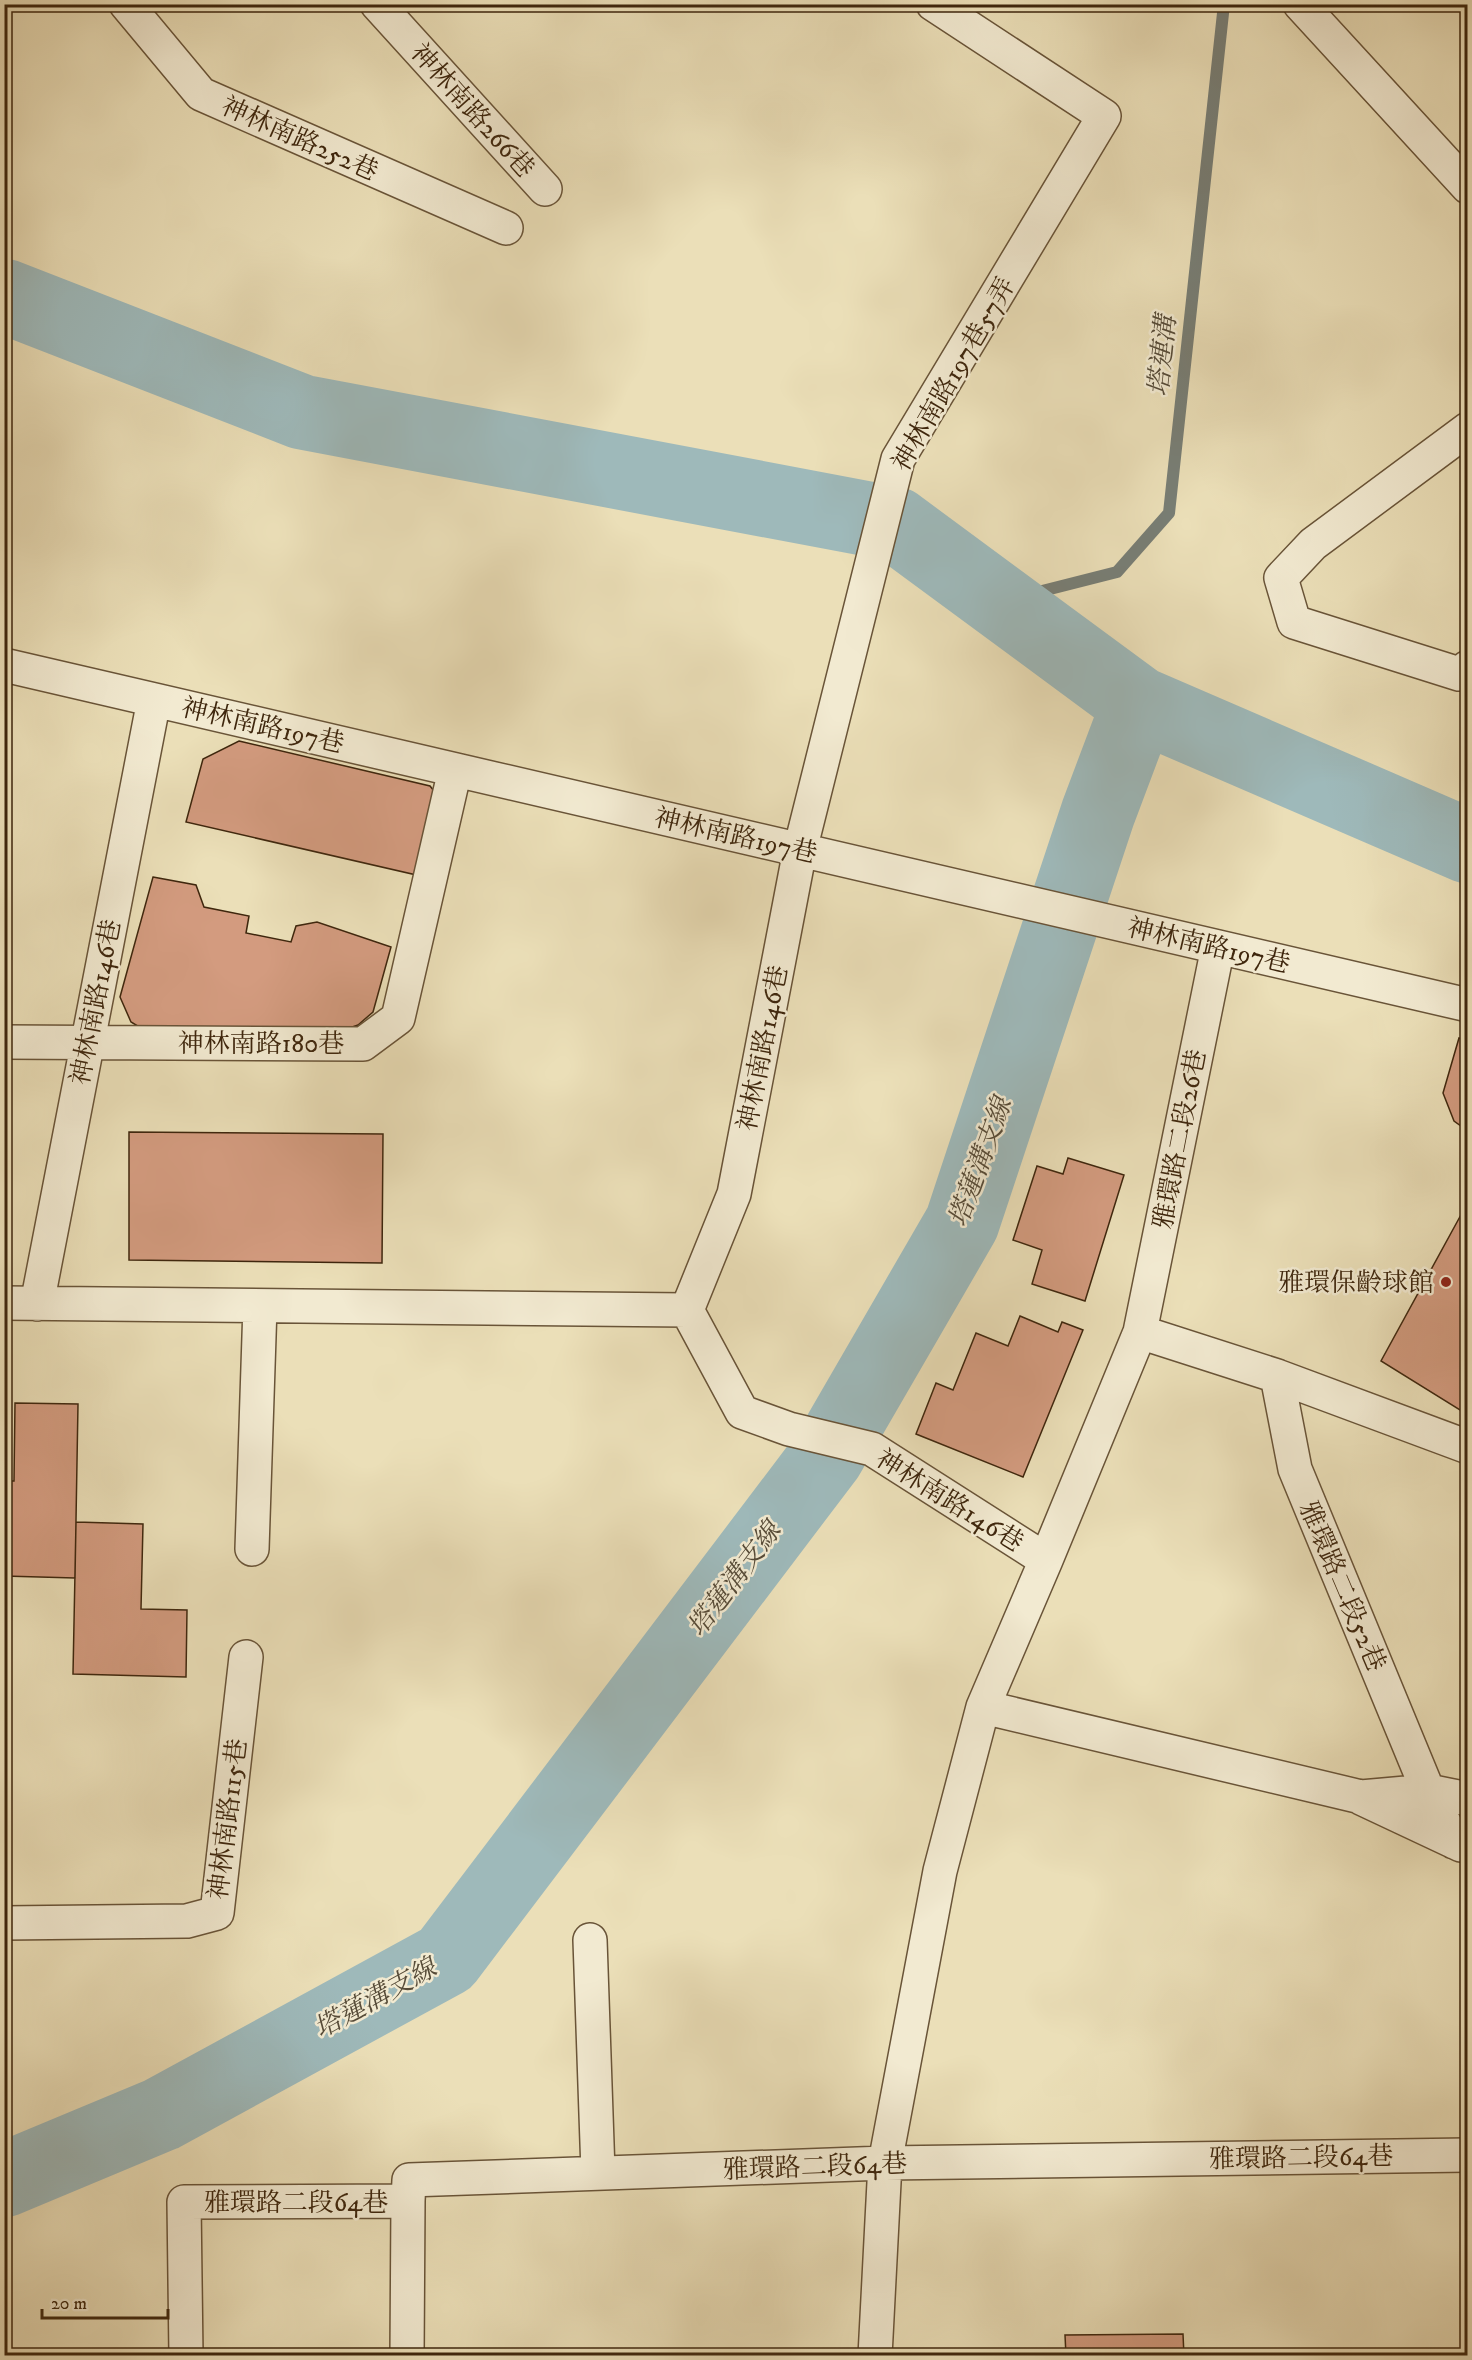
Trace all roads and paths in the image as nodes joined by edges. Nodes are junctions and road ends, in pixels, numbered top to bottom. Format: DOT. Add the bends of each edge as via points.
graph roads {
  1 [pos="126,4"];
  2 [pos="377,4"];
  3 [pos="933,4"];
  4 [pos="1300,4"];
  5 [pos="1467,187"];
  6 [pos="545,189"];
  7 [pos="506,228"];
  8 [pos="1467,429"];
  9 [pos="4,665"];
  10 [pos="1467,667"];
  11 [pos="154,700"];
  12 [pos="455,770"];
  13 [pos="800,850"];
  14 [pos="1218,946"];
  15 [pos="1467,1005"];
  16 [pos="4,1042"];
  17 [pos="87,1043"];
  18 [pos="4,1304"];
  19 [pos="37,1304"];
  20 [pos="260,1306"];
  21 [pos="687,1310"];
  22 [pos="1140,1332"];
  23 [pos="1277,1376"];
  24 [pos="1467,1447"];
  25 [pos="252,1550"];
  26 [pos="1046,1560"];
  27 [pos="246,1657"];
  28 [pos="983,1707"];
  29 [pos="1428,1791"];
  30 [pos="1361,1797"];
  31 [pos="1467,1799"];
  32 [pos="1461,1845"];
  33 [pos="4,1923"];
  34 [pos="590,1940"];
  35 [pos="1467,2155"];
  36 [pos="885,2163"];
  37 [pos="598,2172"];
  38 [pos="408,2201"];
  39 [pos="186,2355"];
  40 [pos="407,2355"];
  41 [pos="875,2355"];
  1 -- 7 [label="street, 神林南路252巷" via="201,94"];
  2 -- 6 [label="street, 神林南路266巷"];
  3 -- 13 [label="street, 神林南路197巷57弄" via="1104,116 898,459"];
  4 -- 5 [label="street"];
  8 -- 10 [label="street" via="1313,544 1281,578 1294,622 1459,674"];
  9 -- 11 [label="street, 神林南路197巷"];
  11 -- 12 [label="street, 神林南路197巷"];
  11 -- 17 [label="street, 神林南路146巷"];
  12 -- 13 [label="street, 神林南路197巷"];
  12 -- 17 [label="street, 神林南路180巷" via="398,1018 363,1044"];
  13 -- 14 [label="street, 神林南路197巷"];
  13 -- 21 [label="street, 神林南路146巷" via="734,1194"];
  14 -- 15 [label="street, 神林南路197巷"];
  14 -- 22 [label="street, 雅環路二段26巷"];
  16 -- 17 [label="street, 神林南路180巷"];
  17 -- 19 [label="street, 神林南路146巷"];
  18 -- 19 [label="street"];
  19 -- 20 [label="street"];
  20 -- 21 [label="street"];
  20 -- 25 [label="street"];
  21 -- 26 [label="street, 神林南路146巷" via="742,1412 789,1429 872,1449"];
  22 -- 23 [label="street"];
  22 -- 26 [label="street, 雅環路二段26巷"];
  23 -- 24 [label="street"];
  23 -- 29 [label="street, 雅環路二段52巷" via="1295,1469"];
  26 -- 28 [label="street, 神林南路146巷"];
  27 -- 33 [label="street, 神林南路115巷" via="217,1913 187,1922"];
  28 -- 30 [label="street, 雅環路二段52巷"];
  28 -- 36 [label="street, 神林南路146巷" via="940,1871"];
  29 -- 30 [label="street, 雅環路二段52巷"];
  29 -- 31 [label="street, 雅環路二段52巷"];
  29 -- 32 [label="street, 雅環路二段52巷"];
  30 -- 32 [label="street, 雅環路二段52巷"];
  34 -- 37 [label="street"];
  35 -- 36 [label="street, 雅環路二段64巷"];
  36 -- 37 [label="street, 雅環路二段64巷"];
  36 -- 41 [label="street, 神林南路146巷"];
  37 -- 38 [label="street, 雅環路二段64巷" via="409,2181"];
  38 -- 39 [label="street, 雅環路二段64巷" via="184,2202"];
  38 -- 40 [label="street"];
}
